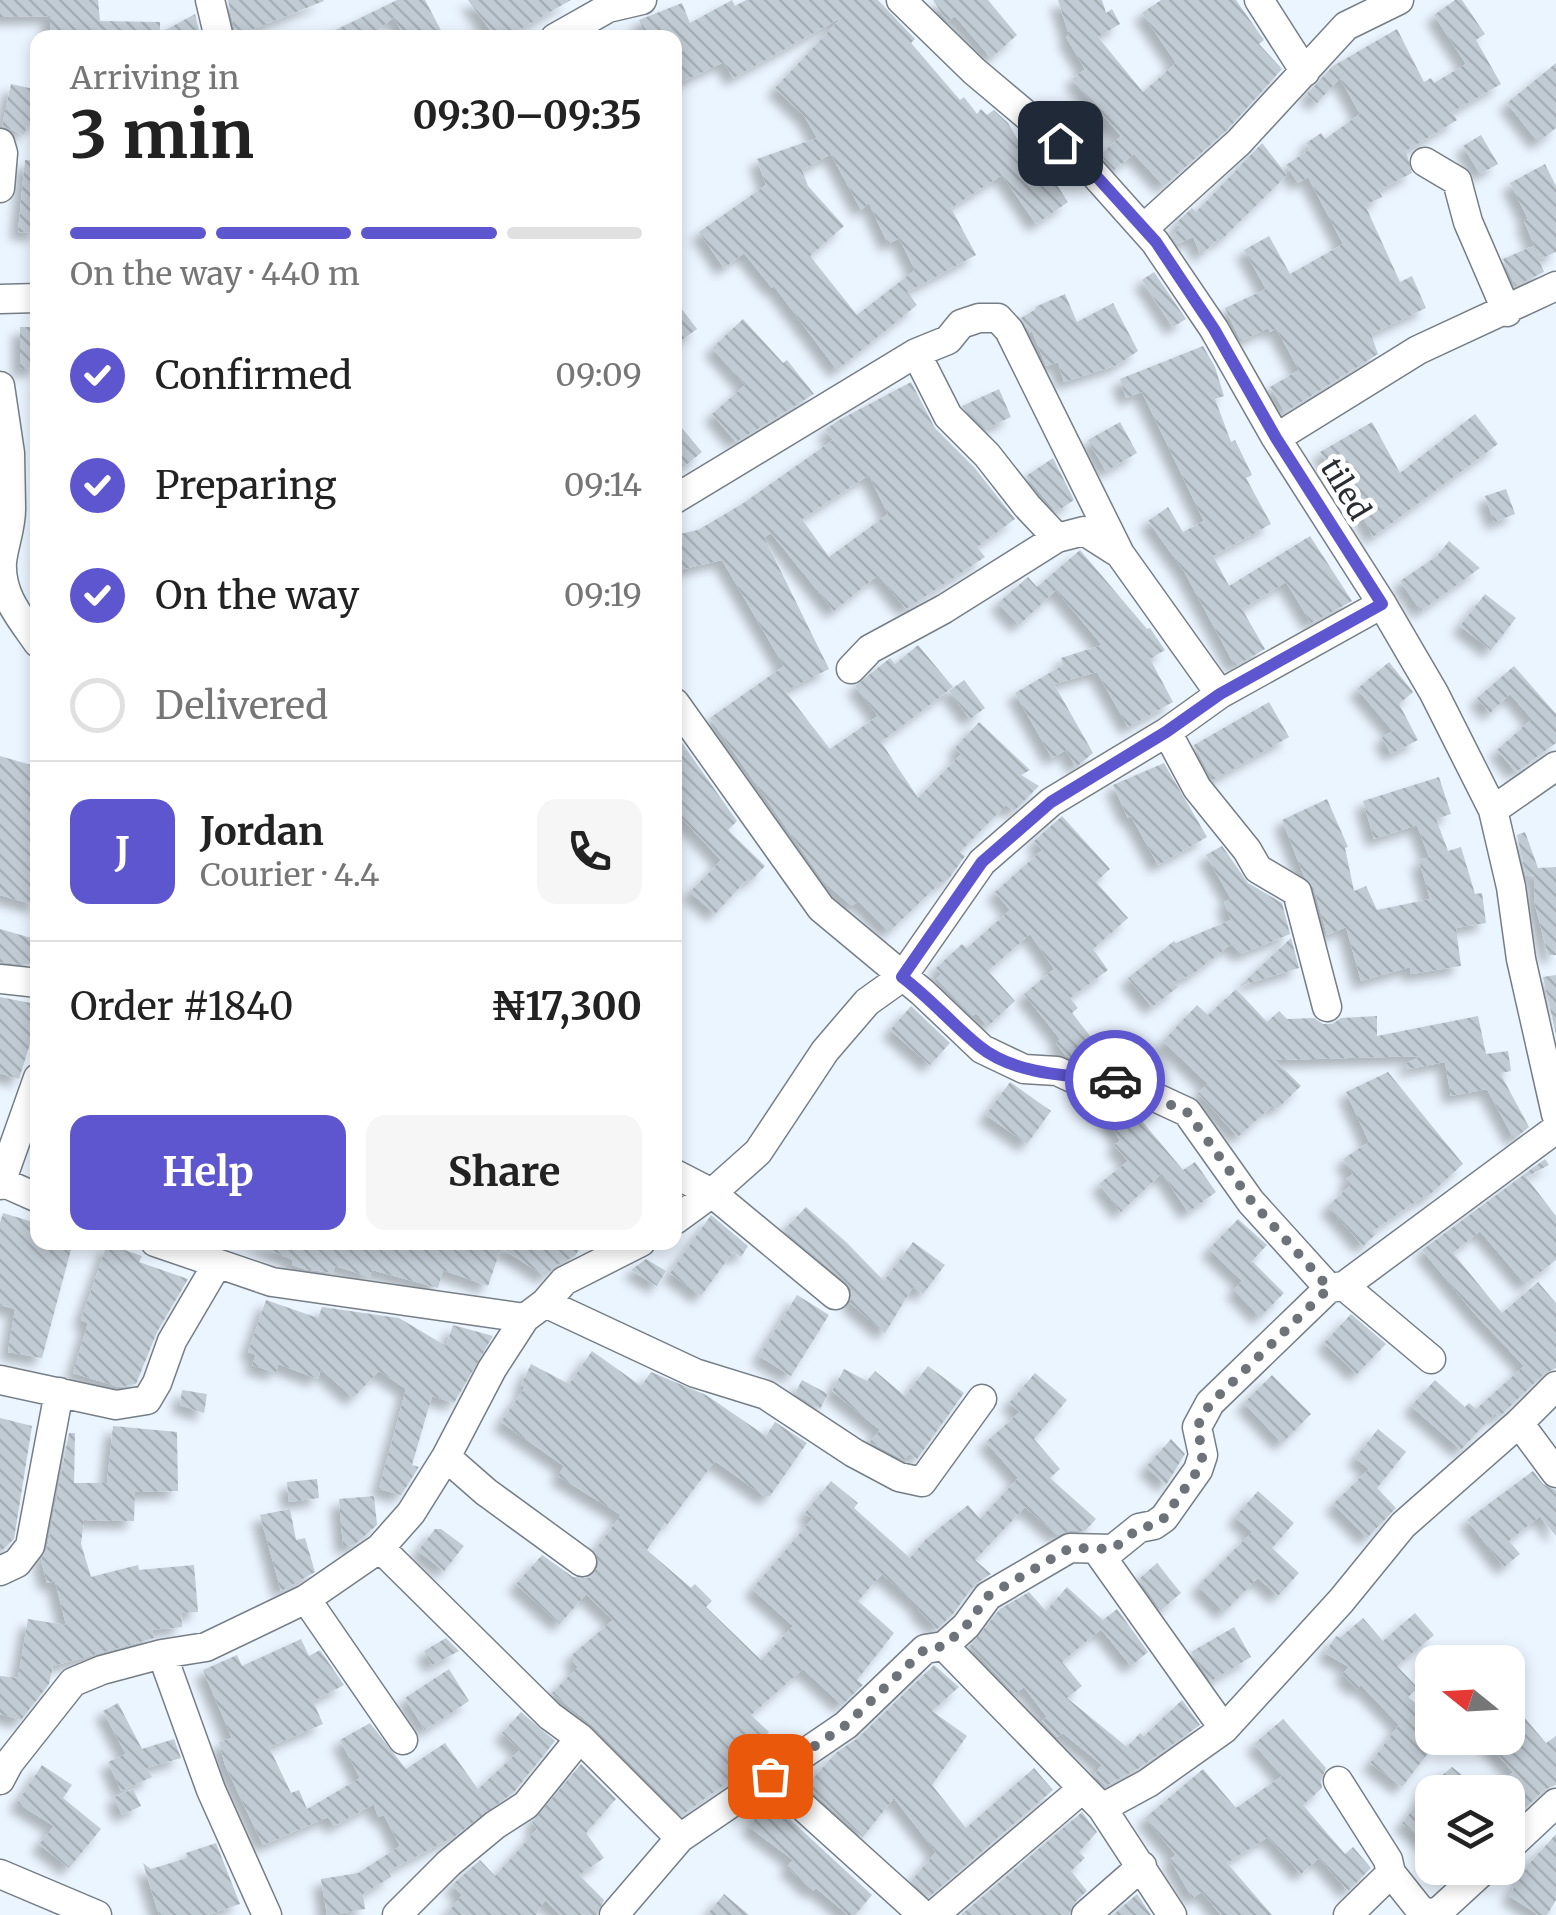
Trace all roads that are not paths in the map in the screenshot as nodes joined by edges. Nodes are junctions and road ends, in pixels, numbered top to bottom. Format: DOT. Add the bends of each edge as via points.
graph roads {
  1 [pos="210,0"];
  2 [pos="642,0"];
  3 [pos="900,0"];
  4 [pos="1259,0"];
  5 [pos="1400,0"];
  6 [pos="218,30"];
  7 [pos="568,30"];
  8 [pos="1305,72"];
  9 [pos="0,144"];
  10 [pos="1425,162"];
  11 [pos="0,188"];
  12 [pos="1144,228"];
  13 [pos="1556,286"];
  14 [pos="30,298"];
  15 [pos="0,299"];
  16 [pos="1507,312"];
  17 [pos="916,353"];
  18 [pos="0,386"];
  19 [pos="1276,438"];
  20 [pos="682,495"];
  21 [pos="6,507"];
  22 [pos="1057,538"];
  23 [pos="1120,554"];
  24 [pos="1382,604"];
  25 [pos="30,631"];
  26 [pos="851,668"];
  27 [pos="1220,694"];
  28 [pos="682,714"];
  29 [pos="1166,732"];
  30 [pos="1556,766"];
  31 [pos="1492,810"];
  32 [pos="902,977"];
  33 [pos="0,979"];
  34 [pos="30,981"];
  35 [pos="1327,1006"];
  36 [pos="30,1101"];
  37 [pos="1556,1115"];
  38 [pos="682,1178"];
  39 [pos="1,1184"];
  40 [pos="712,1193"];
  41 [pos="30,1195"];
  42 [pos="682,1215"];
  43 [pos="175,1250"];
  44 [pos="625,1250"];
  45 [pos="216,1266"];
  46 [pos="1337,1287"];
  47 [pos="835,1295"];
  48 [pos="535,1310"];
  49 [pos="1431,1359"];
  50 [pos="0,1380"];
  51 [pos="1556,1386"];
  52 [pos="59,1392"];
  53 [pos="982,1399"];
  54 [pos="1519,1423"];
  55 [pos="446,1457"];
  56 [pos="1556,1473"];
  57 [pos="380,1548"];
  58 [pos="1096,1548"];
  59 [pos="582,1562"];
  60 [pos="0,1571"];
  61 [pos="306,1599"];
  62 [pos="944,1646"];
  63 [pos="162,1654"];
  64 [pos="1224,1729"];
  65 [pos="580,1738"];
  66 [pos="404,1740"];
  67 [pos="3,1769"];
  68 [pos="770,1776"];
  69 [pos="1338,1781"];
  70 [pos="1091,1799"];
  71 [pos="1556,1803"];
  72 [pos="1525,1832"];
  73 [pos="680,1838"];
  74 [pos="1142,1866"];
  75 [pos="1391,1873"];
  76 [pos="0,1874"];
  77 [pos="1467,1885"];
  78 [pos="96,1915"];
  79 [pos="267,1915"];
  80 [pos="397,1915"];
  81 [pos="614,1915"];
  82 [pos="923,1915"];
  83 [pos="934,1915"];
  84 [pos="1086,1915"];
  85 [pos="1172,1915"];
  86 [pos="1348,1915"];
  1 -- 6 [label="street"];
  2 -- 7 [label="street" via="608,8"];
  3 -- 12 [label="street, tiled" via="1088,167"];
  4 -- 8 [label="street"];
  5 -- 8 [label="street" via="1346,26"];
  8 -- 12 [label="street"];
  9 -- 11 [label="street"];
  10 -- 16 [label="street" via="1457,180"];
  12 -- 19 [label="street, tiled" via="1214,329"];
  13 -- 16 [label="street"];
  14 -- 15 [label="street"];
  16 -- 19 [label="street" via="1418,350"];
  17 -- 20 [label="street"];
  17 -- 22 [label="street" via="948,416"];
  17 -- 23 [label="street" via="948,340 960,324 998,318 1010,330"];
  18 -- 21 [label="street" via="10,453"];
  19 -- 24 [label="street, tiled"];
  21 -- 25 [label="street" via="12,522 2,580 6,598"];
  22 -- 23 [label="street" via="1084,531"];
  22 -- 26 [label="street" via="870,649"];
  23 -- 27 [label="street"];
  24 -- 27 [label="street"];
  24 -- 31 [label="street, tiled"];
  27 -- 29 [label="street"];
  28 -- 32 [label="street" via="822,908"];
  29 -- 32 [label="street" via="1051,802 982,862"];
  29 -- 35 [label="street" via="1197,788 1258,869 1297,892"];
  30 -- 31 [label="street"];
  31 -- 37 [label="street, tiled"];
  32 -- 40 [label="street" via="867,1002 796,1091 758,1152"];
  32 -- 46 [label="street" via="982,1049 1024,1069 1118,1080 1187,1112 1252,1202"];
  33 -- 34 [label="street"];
  36 -- 39 [label="street"];
  37 -- 46 [label="street"];
  38 -- 40 [label="street"];
  39 -- 41 [label="street"];
  40 -- 42 [label="street"];
  40 -- 47 [label="street"];
  43 -- 45 [label="street"];
  44 -- 48 [label="street" via="564,1281"];
  45 -- 48 [label="street" via="272,1282"];
  45 -- 52 [label="street" via="147,1400 116,1405"];
  46 -- 49 [label="street"];
  46 -- 58 [label="street" via="1210,1404 1197,1427 1203,1455 1198,1470 1164,1518 1113,1549"];
  48 -- 53 [label="street" via="766,1395 854,1453 922,1482"];
  48 -- 55 [label="street" via="492,1370"];
  50 -- 52 [label="street"];
  51 -- 54 [label="street"];
  52 -- 60 [label="street" via="30,1546"];
  54 -- 56 [label="street"];
  54 -- 64 [label="street" via="1403,1525"];
  55 -- 57 [label="street"];
  55 -- 59 [label="street"];
  57 -- 61 [label="street"];
  57 -- 65 [label="street"];
  58 -- 62 [label="street" via="1070,1548 988,1596"];
  58 -- 64 [label="street"];
  61 -- 63 [label="street" via="206,1647"];
  61 -- 66 [label="street"];
  62 -- 68 [label="street" via="925,1649 846,1725"];
  62 -- 70 [label="street"];
  63 -- 67 [label="street" via="73,1682"];
  63 -- 79 [label="street" via="211,1790"];
  64 -- 70 [label="street" via="1148,1783"];
  65 -- 73 [label="street"];
  65 -- 80 [label="street" via="526,1805 448,1864"];
  68 -- 73 [label="street"];
  68 -- 82 [label="street"];
  69 -- 75 [label="street"];
  70 -- 74 [label="street"];
  70 -- 83 [label="street"];
  71 -- 72 [label="street"];
  73 -- 81 [label="street"];
  74 -- 84 [label="street"];
  74 -- 85 [label="street"];
  75 -- 77 [label="street" via="1422,1912 1437,1913"];
  75 -- 86 [label="street"];
  76 -- 78 [label="street"];
}
